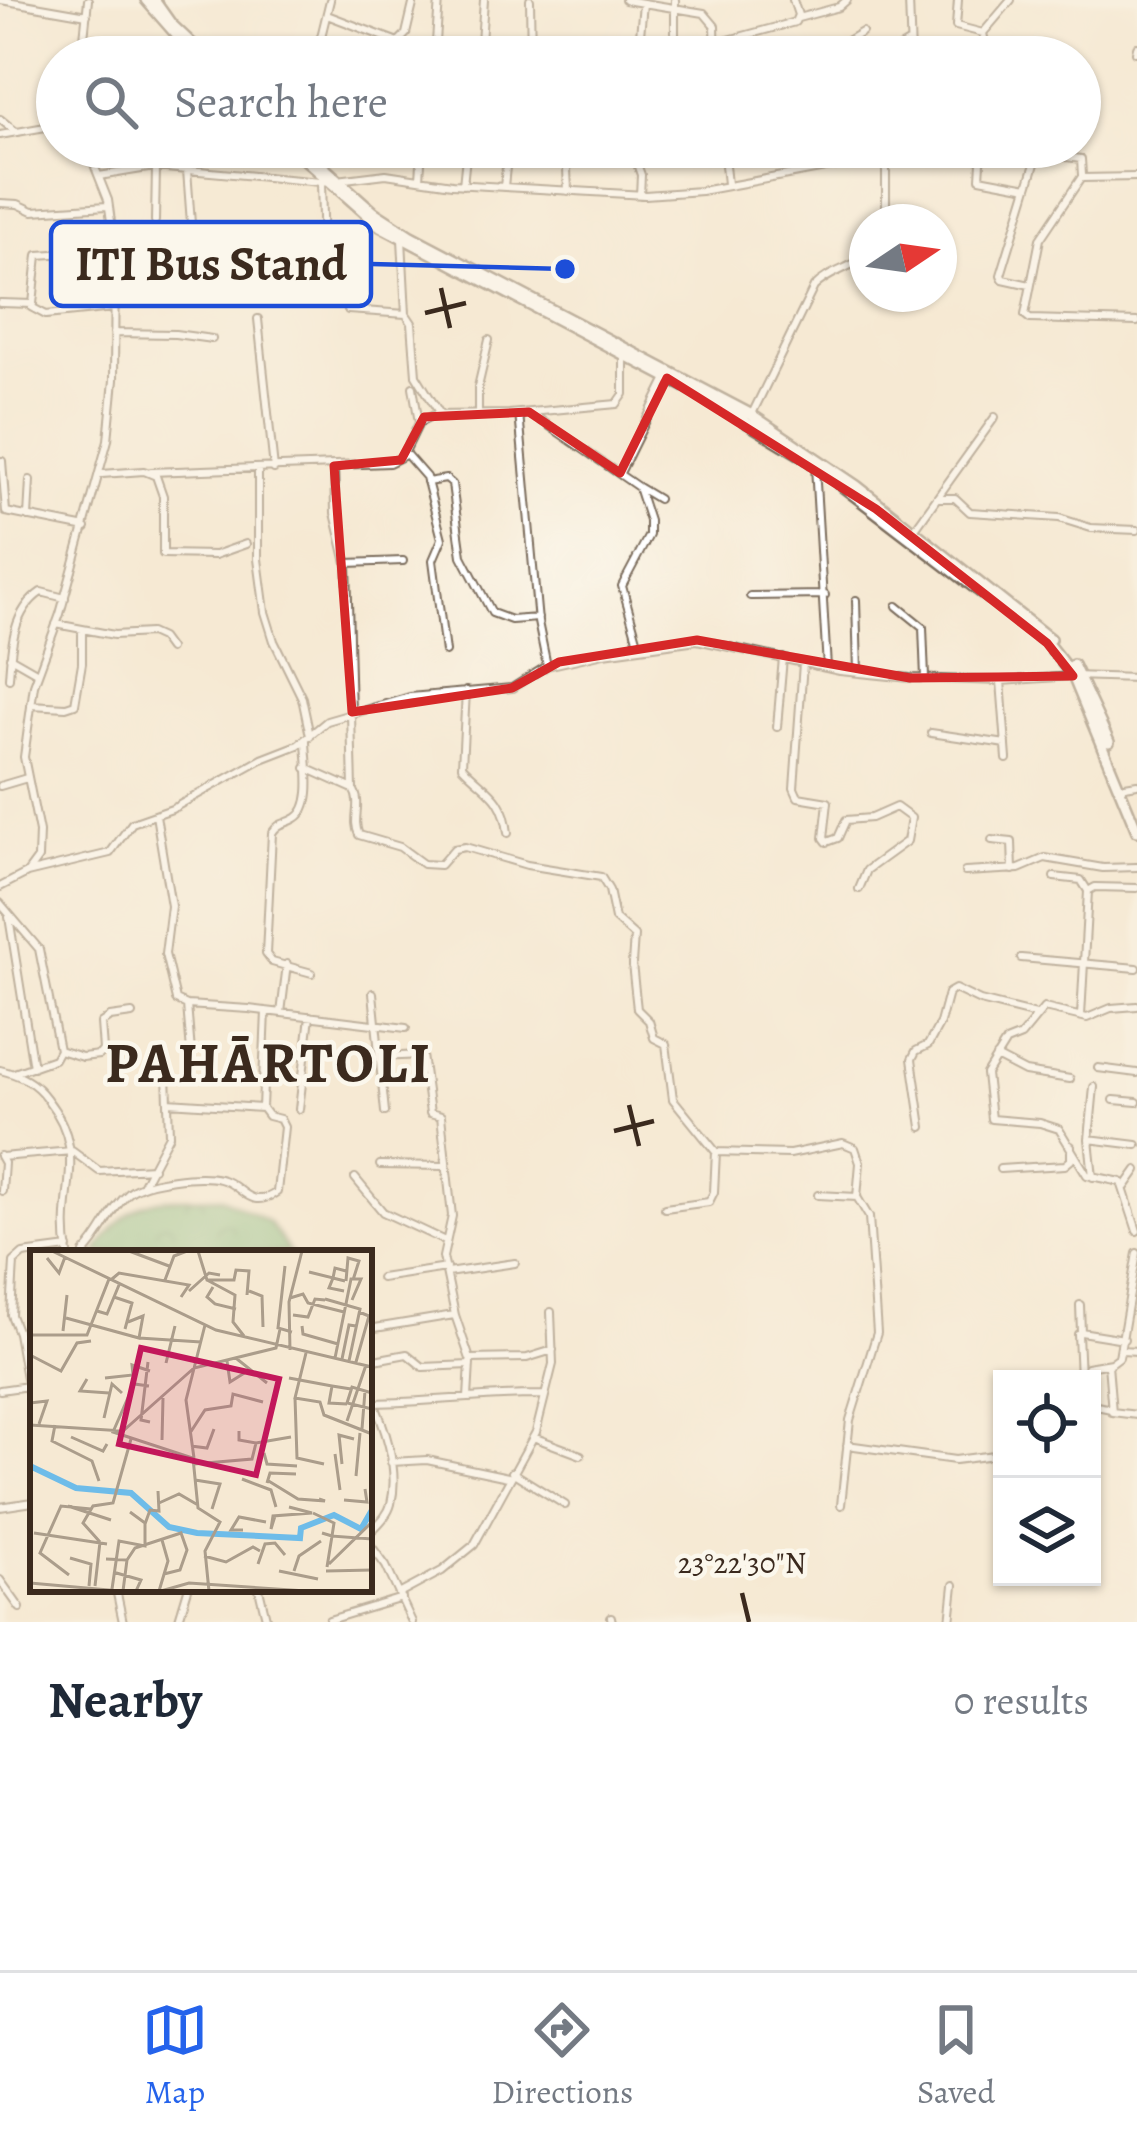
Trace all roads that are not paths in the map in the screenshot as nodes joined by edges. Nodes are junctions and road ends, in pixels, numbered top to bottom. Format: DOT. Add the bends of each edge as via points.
graph roads {
  1 [pos="2,0"];
  2 [pos="88,0"];
  3 [pos="150,0"];
  4 [pos="330,0"];
  5 [pos="415,0"];
  6 [pos="439,0"];
  7 [pos="484,0"];
  8 [pos="530,0"];
  9 [pos="625,0"];
  10 [pos="793,0"];
  11 [pos="848,0"];
  12 [pos="909,0"];
  13 [pos="958,0"];
  14 [pos="1011,0"];
  15 [pos="643,3"];
  16 [pos="675,4"];
  17 [pos="87,14"];
  18 [pos="327,15"];
  19 [pos="797,18"];
  20 [pos="862,32"];
  21 [pos="983,33"];
  22 [pos="84,36"];
  23 [pos="179,36"];
  24 [pos="184,36"];
  25 [pos="322,36"];
  26 [pos="382,36"];
  27 [pos="404,36"];
  28 [pos="436,36"];
  29 [pos="481,36"];
  30 [pos="531,36"];
  31 [pos="640,36"];
  32 [pos="675,36"];
  33 [pos="716,36"];
  34 [pos="739,36"];
  35 [pos="855,36"];
  36 [pos="910,36"];
  37 [pos="984,36"];
  38 [pos="0,119"];
  39 [pos="36,129"];
  40 [pos="17,133"];
  41 [pos="0,135"];
  42 [pos="96,168"];
  43 [pos="156,168"];
  44 [pos="314,168"];
  45 [pos="318,168"];
  46 [pos="421,168"];
  47 [pos="465,168"];
  48 [pos="506,168"];
  49 [pos="567,168"];
  50 [pos="638,168"];
  51 [pos="725,168"];
  52 [pos="820,168"];
  53 [pos="886,168"];
  54 [pos="981,168"];
  55 [pos="1034,168"];
  56 [pos="1082,168"];
  57 [pos="188,170"];
  58 [pos="100,176"];
  59 [pos="1082,177"];
  60 [pos="1137,177"];
  61 [pos="420,179"];
  62 [pos="328,181"];
  63 [pos="727,184"];
  64 [pos="463,185"];
  65 [pos="504,187"];
  66 [pos="1028,187"];
  67 [pos="568,190"];
  68 [pos="640,195"];
  69 [pos="0,203"];
  70 [pos="886,204"];
  71 [pos="109,206"];
  72 [pos="155,221"];
  73 [pos="402,239"];
  74 [pos="116,250"];
  75 [pos="193,250"];
  76 [pos="849,266"];
  77 [pos="195,277"];
  78 [pos="491,282"];
  79 [pos="1030,285"];
  80 [pos="324,286"];
  81 [pos="510,291"];
  82 [pos="115,292"];
  83 [pos="284,292"];
  84 [pos="187,295"];
  85 [pos="0,303"];
  86 [pos="31,306"];
  87 [pos="115,308"];
  88 [pos="348,310"];
  89 [pos="406,314"];
  90 [pos="258,319"];
  91 [pos="1137,322"];
  92 [pos="114,333"];
  93 [pos="212,340"];
  94 [pos="489,340"];
  95 [pos="624,355"];
  96 [pos="667,378"];
  97 [pos="412,387"];
  98 [pos="529,412"];
  99 [pos="519,413"];
  100 [pos="440,414"];
  101 [pos="478,415"];
  102 [pos="752,415"];
  103 [pos="995,417"];
  104 [pos="418,423"];
  105 [pos="405,453"];
  106 [pos="2,461"];
  107 [pos="334,466"];
  108 [pos="815,466"];
  109 [pos="258,469"];
  110 [pos="274,469"];
  111 [pos="152,472"];
  112 [pos="620,473"];
  113 [pos="102,474"];
  114 [pos="30,480"];
  115 [pos="427,482"];
  116 [pos="638,488"];
  117 [pos="937,498"];
  118 [pos="658,499"];
  119 [pos="28,517"];
  120 [pos="86,528"];
  121 [pos="914,530"];
  122 [pos="1137,530"];
  123 [pos="246,544"];
  124 [pos="403,562"];
  125 [pos="347,563"];
  126 [pos="825,595"];
  127 [pos="750,596"];
  128 [pos="65,598"];
  129 [pos="856,600"];
  130 [pos="897,606"];
  131 [pos="538,618"];
  132 [pos="56,624"];
  133 [pos="82,629"];
  134 [pos="639,647"];
  135 [pos="169,649"];
  136 [pos="445,652"];
  137 [pos="0,657"];
  138 [pos="10,658"];
  139 [pos="783,658"];
  140 [pos="803,663"];
  141 [pos="547,666"];
  142 [pos="827,668"];
  143 [pos="38,673"];
  144 [pos="858,673"];
  145 [pos="1077,676"];
  146 [pos="8,678"];
  147 [pos="926,678"];
  148 [pos="1137,678"];
  149 [pos="1001,681"];
  150 [pos="466,692"];
  151 [pos="32,705"];
  152 [pos="352,712"];
  153 [pos="777,728"];
  154 [pos="931,734"];
  155 [pos="308,738"];
  156 [pos="1006,744"];
  157 [pos="1007,759"];
  158 [pos="306,768"];
  159 [pos="27,778"];
  160 [pos="1131,784"];
  161 [pos="0,786"];
  162 [pos="352,788"];
  163 [pos="156,815"];
  164 [pos="1137,816"];
  165 [pos="1137,831"];
  166 [pos="508,833"];
  167 [pos="992,840"];
  168 [pos="1137,867"];
  169 [pos="1013,870"];
  170 [pos="964,872"];
  171 [pos="27,873"];
  172 [pos="1054,878"];
  173 [pos="0,887"];
  174 [pos="1137,888"];
  175 [pos="859,889"];
  176 [pos="1088,891"];
  177 [pos="0,903"];
  178 [pos="8,914"];
  179 [pos="1021,958"];
  180 [pos="287,964"];
  181 [pos="1084,966"];
  182 [pos="1137,968"];
  183 [pos="312,973"];
  184 [pos="373,993"];
  185 [pos="188,1005"];
  186 [pos="1137,1006"];
  187 [pos="266,1011"];
  188 [pos="281,1012"];
  189 [pos="132,1014"];
  190 [pos="1036,1015"];
  191 [pos="310,1016"];
  192 [pos="1082,1016"];
  193 [pos="375,1024"];
  194 [pos="406,1028"];
  195 [pos="59,1050"];
  196 [pos="379,1057"];
  197 [pos="996,1058"];
  198 [pos="192,1064"];
  199 [pos="33,1067"];
  200 [pos="1098,1068"];
  201 [pos="0,1070"];
  202 [pos="167,1072"];
  203 [pos="14,1073"];
  204 [pos="1137,1073"];
  205 [pos="1070,1079"];
  206 [pos="1094,1087"];
  207 [pos="1114,1100"];
  208 [pos="168,1102"];
  209 [pos="1137,1102"];
  210 [pos="262,1108"];
  211 [pos="299,1109"];
  212 [pos="385,1112"];
  213 [pos="922,1126"];
  214 [pos="1089,1139"];
  215 [pos="1071,1143"];
  216 [pos="1137,1145"];
  217 [pos="72,1151"];
  218 [pos="716,1153"];
  219 [pos="1,1157"];
  220 [pos="380,1165"];
  221 [pos="445,1166"];
  222 [pos="153,1168"];
  223 [pos="1000,1169"];
  224 [pos="1137,1171"];
  225 [pos="355,1178"];
  226 [pos="1093,1178"];
  227 [pos="142,1186"];
  228 [pos="1124,1187"];
  229 [pos="2,1191"];
  230 [pos="818,1195"];
  231 [pos="857,1197"];
  232 [pos="665,1208"];
  233 [pos="1137,1231"];
  234 [pos="445,1241"];
  235 [pos="68,1250"];
  236 [pos="86,1250"];
  237 [pos="1137,1253"];
  238 [pos="30,1254"];
  239 [pos="514,1263"];
  240 [pos="447,1270"];
  241 [pos="381,1278"];
  242 [pos="1080,1305"];
  243 [pos="551,1312"];
  244 [pos="455,1315"];
  245 [pos="372,1329"];
  246 [pos="1078,1334"];
  247 [pos="1124,1340"];
  248 [pos="553,1350"];
  249 [pos="1122,1350"];
  250 [pos="1137,1351"];
  251 [pos="372,1360"];
  252 [pos="470,1362"];
  253 [pos="1108,1363"];
  254 [pos="1080,1370"];
  255 [pos="1085,1370"];
  256 [pos="28,1387"];
  257 [pos="0,1390"];
  258 [pos="544,1395"];
  259 [pos="468,1398"];
  260 [pos="372,1399"];
  261 [pos="30,1401"];
  262 [pos="374,1403"];
  263 [pos="1101,1407"];
  264 [pos="1111,1409"];
  265 [pos="1137,1415"];
  266 [pos="533,1437"];
  267 [pos="847,1445"];
  268 [pos="581,1455"];
  269 [pos="993,1455"];
  270 [pos="391,1462"];
  271 [pos="510,1475"];
  272 [pos="30,1502"];
  273 [pos="565,1505"];
  274 [pos="841,1505"];
  275 [pos="0,1507"];
  276 [pos="372,1534"];
  277 [pos="372,1544"];
  278 [pos="0,1580"];
  279 [pos="954,1585"];
  280 [pos="117,1592"];
  281 [pos="187,1592"];
  282 [pos="260,1592"];
  283 [pos="401,1596"];
  284 [pos="20,1608"];
  285 [pos="343,1619"];
  286 [pos="329,1621"];
  287 [pos="123,1622"];
  288 [pos="178,1622"];
  289 [pos="267,1622"];
  290 [pos="412,1622"];
  291 [pos="950,1622"];
  1 -- 17 [label="street"];
  2 -- 17 [label="street"];
  3 -- 23 [label="street"];
  3 -- 24 [label="street"];
  4 -- 18 [label="street"];
  5 -- 27 [label="street"];
  6 -- 28 [label="street"];
  7 -- 29 [label="street"];
  8 -- 30 [label="street"];
  9 -- 15 [label="street"];
  10 -- 19 [label="street"];
  11 -- 19 [label="street"];
  12 -- 36 [label="street"];
  13 -- 21 [label="street" via="956,26"];
  14 -- 21 [label="street"];
  15 -- 16 [label="street"];
  15 -- 31 [label="street"];
  16 -- 32 [label="street"];
  16 -- 33 [label="street" via="709,16"];
  17 -- 22 [label="street"];
  18 -- 25 [label="street"];
  18 -- 26 [label="street"];
  19 -- 34 [label="street"];
  20 -- 35 [label="street"];
  21 -- 37 [label="street"];
  38 -- 40 [label="street"];
  39 -- 40 [label="street"];
  40 -- 41 [label="street"];
  42 -- 58 [label="street"];
  43 -- 57 [label="street"];
  43 -- 58 [label="street"];
  43 -- 72 [label="street"];
  44 -- 62 [label="street"];
  45 -- 62 [label="street"];
  46 -- 61 [label="street"];
  47 -- 64 [label="street"];
  48 -- 65 [label="street"];
  49 -- 67 [label="street"];
  50 -- 68 [label="street"];
  51 -- 63 [label="street"];
  52 -- 63 [label="street"];
  53 -- 70 [label="street"];
  54 -- 66 [label="street" via="980,178"];
  55 -- 66 [label="street"];
  56 -- 59 [label="street"];
  57 -- 62 [label="street"];
  57 -- 75 [label="street"];
  58 -- 71 [label="street"];
  59 -- 60 [label="street"];
  59 -- 79 [label="street" via="1040,239"];
  61 -- 62 [label="street"];
  61 -- 64 [label="street"];
  62 -- 73 [label="street"];
  62 -- 78 [label="street"];
  62 -- 80 [label="street"];
  63 -- 68 [label="street"];
  64 -- 65 [label="street"];
  65 -- 67 [label="street"];
  66 -- 79 [label="street" via="1001,275"];
  67 -- 68 [label="street"];
  69 -- 71 [label="street" via="33,212"];
  71 -- 74 [label="street"];
  73 -- 78 [label="street"];
  73 -- 89 [label="street"];
  74 -- 82 [label="street"];
  74 -- 86 [label="street" via="38,255"];
  75 -- 77 [label="street"];
  75 -- 83 [label="street" via="237,257 244,292"];
  76 -- 102 [label="street" via="814,287"];
  78 -- 81 [label="street"];
  79 -- 91 [label="street" via="1030,320"];
  81 -- 95 [label="street"];
  81 -- 102 [label="street"];
  82 -- 84 [label="street"];
  82 -- 87 [label="street"];
  85 -- 86 [label="street"];
  86 -- 87 [label="street" via="46,315"];
  87 -- 92 [label="street"];
  88 -- 89 [label="street"];
  89 -- 100 [label="street" via="416,375"];
  90 -- 110 [label="street"];
  92 -- 93 [label="street"];
  92 -- 113 [label="street"];
  94 -- 101 [label="street"];
  95 -- 96 [label="street"];
  95 -- 98 [label="street" via="617,404"];
  96 -- 108 [label="street"];
  96 -- 112 [label="street"];
  97 -- 104 [label="street"];
  98 -- 99 [label="street"];
  98 -- 112 [label="street"];
  99 -- 101 [label="street"];
  99 -- 131 [label="street"];
  100 -- 101 [label="street"];
  100 -- 104 [label="street"];
  102 -- 121 [label="street"];
  103 -- 117 [label="street"];
  104 -- 105 [label="street"];
  105 -- 107 [label="street" via="389,463"];
  105 -- 115 [label="street"];
  106 -- 119 [label="street" via="4,510"];
  107 -- 110 [label="street"];
  107 -- 125 [label="street"];
  108 -- 126 [label="street"];
  108 -- 145 [label="street" via="1047,643"];
  109 -- 110 [label="street"];
  109 -- 111 [label="street"];
  109 -- 155 [label="street" via="265,612 302,698"];
  111 -- 113 [label="street"];
  111 -- 123 [label="street" via="163,496 163,554 214,555"];
  112 -- 116 [label="street"];
  113 -- 120 [label="street"];
  114 -- 119 [label="street"];
  115 -- 131 [label="street" via="452,484 462,556 492,613"];
  115 -- 136 [label="street" via="442,544 433,560"];
  116 -- 118 [label="street"];
  116 -- 134 [label="street" via="649,535 622,596"];
  117 -- 121 [label="street"];
  117 -- 122 [label="street" via="958,500 970,512"];
  119 -- 120 [label="street"];
  120 -- 128 [label="street"];
  121 -- 145 [label="street" via="1043,632"];
  124 -- 125 [label="street"];
  125 -- 152 [label="street"];
  126 -- 127 [label="street"];
  126 -- 142 [label="street"];
  128 -- 132 [label="street"];
  128 -- 138 [label="street" via="36,594 14,630"];
  129 -- 144 [label="street"];
  130 -- 147 [label="street" via="923,626"];
  131 -- 141 [label="street"];
  132 -- 133 [label="street"];
  132 -- 143 [label="street"];
  133 -- 135 [label="street" via="150,633"];
  133 -- 151 [label="street" via="75,704"];
  134 -- 139 [label="street" via="697,640"];
  134 -- 141 [label="street"];
  137 -- 138 [label="street"];
  138 -- 143 [label="street"];
  138 -- 146 [label="street"];
  139 -- 140 [label="street"];
  139 -- 153 [label="street"];
  140 -- 142 [label="street"];
  140 -- 175 [label="street" via="794,788 798,797 828,802 824,838 834,841 846,820 891,808 910,818 907,841 872,866"];
  141 -- 150 [label="street" via="512,688"];
  142 -- 144 [label="street"];
  143 -- 151 [label="street"];
  144 -- 147 [label="street"];
  145 -- 148 [label="street"];
  145 -- 149 [label="street"];
  145 -- 160 [label="street"];
  145 -- 165 [label="street"];
  147 -- 149 [label="street"];
  149 -- 156 [label="street"];
  150 -- 152 [label="street"];
  150 -- 166 [label="street" via="463,766 494,793"];
  151 -- 159 [label="street"];
  152 -- 155 [label="street" via="318,725"];
  152 -- 162 [label="street"];
  154 -- 156 [label="street"];
  155 -- 158 [label="street"];
  155 -- 163 [label="street"];
  156 -- 157 [label="street"];
  158 -- 162 [label="street"];
  158 -- 180 [label="street" via="305,808 274,828 271,842 266,954"];
  159 -- 161 [label="street"];
  159 -- 171 [label="street" via="40,847"];
  160 -- 164 [label="street"];
  162 -- 218 [label="street" via="359,835 424,864 440,866 465,847 601,877 615,919 634,936 637,1009 666,1044 673,1099"];
  163 -- 171 [label="street" via="126,827 110,853"];
  163 -- 185 [label="street" via="171,906 165,954 176,1000"];
  167 -- 169 [label="street" via="1012,842"];
  168 -- 169 [label="street" via="1046,857"];
  169 -- 170 [label="street"];
  171 -- 173 [label="street"];
  172 -- 176 [label="street" via="1081,880"];
  174 -- 176 [label="street"];
  176 -- 181 [label="street"];
  177 -- 178 [label="street"];
  178 -- 195 [label="street" via="39,949"];
  178 -- 199 [label="street"];
  179 -- 181 [label="street"];
  180 -- 183 [label="street"];
  180 -- 188 [label="street"];
  181 -- 182 [label="street"];
  181 -- 192 [label="street"];
  184 -- 193 [label="street"];
  185 -- 187 [label="street"];
  185 -- 198 [label="street"];
  186 -- 192 [label="street"];
  187 -- 188 [label="street"];
  187 -- 210 [label="street"];
  188 -- 191 [label="street"];
  189 -- 195 [label="street" via="101,1023 99,1055"];
  190 -- 192 [label="street" via="1048,1008"];
  190 -- 197 [label="street"];
  190 -- 213 [label="street" via="948,993 940,1023 912,1059"];
  191 -- 193 [label="street"];
  191 -- 211 [label="street"];
  193 -- 194 [label="street"];
  193 -- 196 [label="street"];
  195 -- 199 [label="street"];
  196 -- 212 [label="street"];
  196 -- 221 [label="street" via="422,1055 430,1113 441,1116"];
  197 -- 205 [label="street"];
  197 -- 215 [label="street" via="985,1078 991,1120 1052,1125"];
  199 -- 203 [label="street"];
  200 -- 204 [label="street"];
  201 -- 203 [label="street"];
  202 -- 208 [label="street"];
  203 -- 217 [label="street" via="42,1091"];
  206 -- 214 [label="street"];
  207 -- 209 [label="street"];
  208 -- 210 [label="street"];
  208 -- 222 [label="street" via="169,1135"];
  210 -- 227 [label="street" via="284,1127 274,1195 246,1197 219,1178"];
  214 -- 216 [label="street"];
  214 -- 226 [label="street"];
  215 -- 223 [label="street" via="1065,1165"];
  215 -- 226 [label="street"];
  217 -- 219 [label="street"];
  217 -- 222 [label="street" via="99,1171"];
  217 -- 235 [label="street"];
  218 -- 231 [label="street" via="850,1144 860,1162"];
  218 -- 232 [label="street" via="710,1202"];
  219 -- 229 [label="street"];
  220 -- 221 [label="street"];
  221 -- 234 [label="street" via="452,1216"];
  222 -- 227 [label="street"];
  224 -- 228 [label="street"];
  225 -- 234 [label="street" via="383,1212"];
  226 -- 228 [label="street"];
  227 -- 236 [label="street" via="124,1197"];
  228 -- 233 [label="street"];
  230 -- 231 [label="street"];
  231 -- 267 [label="street" via="869,1217 877,1333"];
  234 -- 240 [label="street"];
  237 -- 247 [label="street"];
  238 -- 256 [label="street" via="14,1262 11,1315"];
  239 -- 240 [label="street"];
  240 -- 241 [label="street"];
  240 -- 244 [label="street"];
  242 -- 247 [label="street" via="1084,1335"];
  243 -- 248 [label="street"];
  244 -- 245 [label="street"];
  244 -- 252 [label="street"];
  246 -- 254 [label="street"];
  247 -- 249 [label="street"];
  248 -- 252 [label="street"];
  248 -- 258 [label="street"];
  249 -- 250 [label="street"];
  249 -- 253 [label="street"];
  251 -- 252 [label="street" via="407,1354 418,1366"];
  252 -- 259 [label="street"];
  253 -- 255 [label="street"];
  253 -- 264 [label="street"];
  256 -- 257 [label="street"];
  256 -- 261 [label="street"];
  258 -- 259 [label="street"];
  258 -- 266 [label="street"];
  259 -- 262 [label="street"];
  260 -- 262 [label="street"];
  262 -- 270 [label="street"];
  263 -- 264 [label="street"];
  264 -- 265 [label="street"];
  266 -- 268 [label="street"];
  266 -- 271 [label="street"];
  267 -- 269 [label="street" via="955,1460"];
  267 -- 274 [label="street"];
  270 -- 271 [label="street"];
  270 -- 276 [label="street" via="391,1506"];
  271 -- 273 [label="street"];
  271 -- 283 [label="street" via="473,1545"];
  272 -- 275 [label="street"];
  277 -- 283 [label="street"];
  278 -- 284 [label="street"];
  279 -- 291 [label="street"];
  280 -- 287 [label="street"];
  281 -- 288 [label="street"];
  282 -- 289 [label="street"];
  283 -- 285 [label="street"];
  283 -- 290 [label="street"];
  285 -- 286 [label="street"];
}
